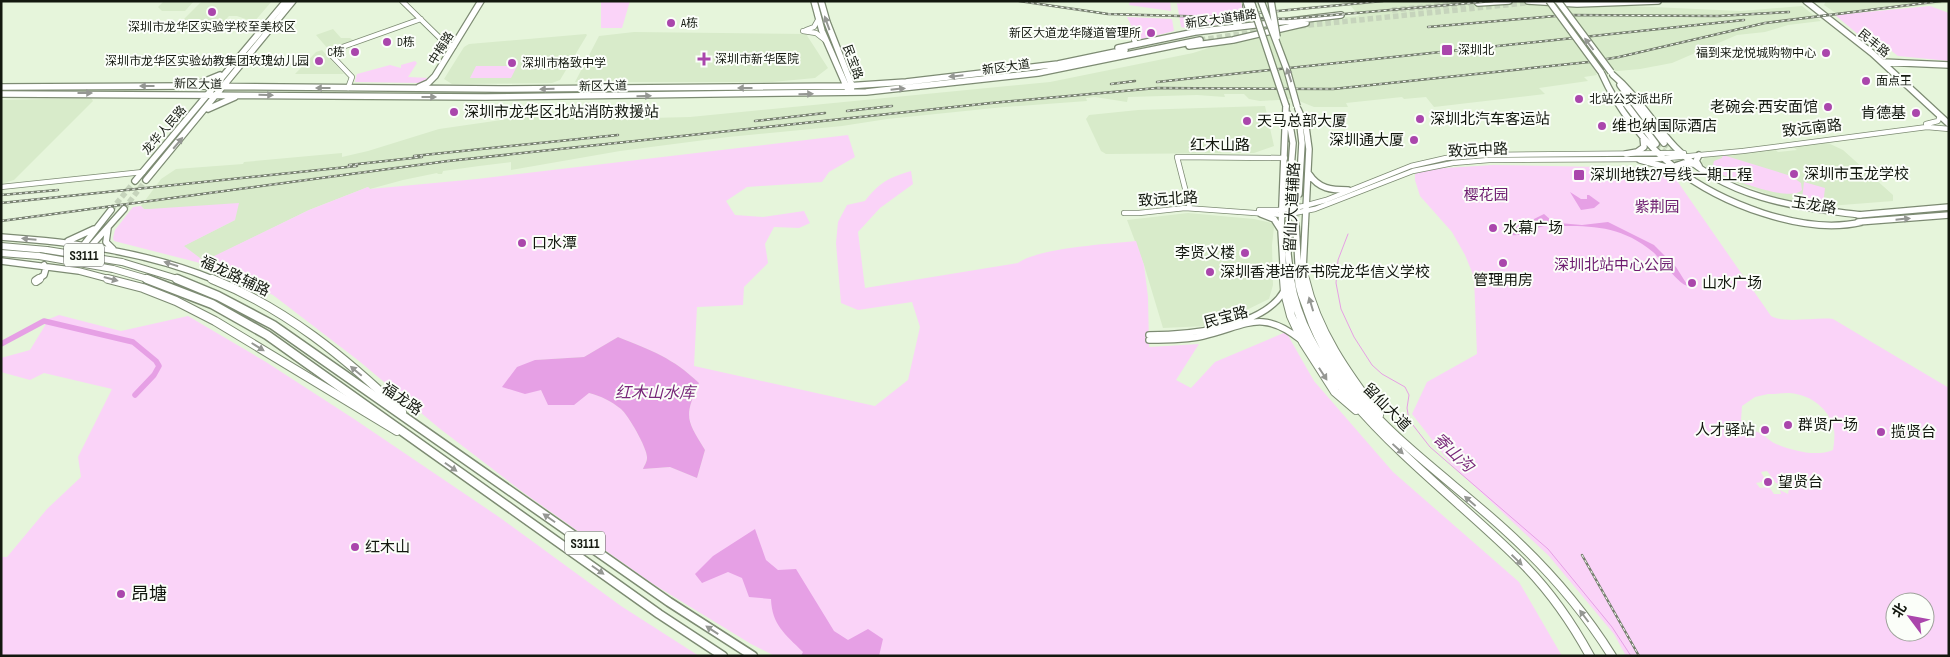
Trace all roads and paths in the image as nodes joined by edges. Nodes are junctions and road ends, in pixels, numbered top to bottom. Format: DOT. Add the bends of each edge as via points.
graph roads {
  1 [pos="286,1"];
  2 [pos="293,1"];
  3 [pos="402,1"];
  4 [pos="481,1"];
  5 [pos="486,1"];
  6 [pos="814,1"];
  7 [pos="822,1"];
  8 [pos="1245,1"];
  9 [pos="1251,1"];
  10 [pos="1261,1"];
  11 [pos="1267,1"];
  12 [pos="1271,1"];
  13 [pos="1476,1"];
  14 [pos="1509,1"];
  15 [pos="1528,1"];
  16 [pos="1545,1"];
  17 [pos="1573,1"];
  18 [pos="1658,1"];
  19 [pos="1555,2"];
  20 [pos="1805,2"];
  21 [pos="1815,5"];
  22 [pos="421,19"];
  23 [pos="818,20"];
  24 [pos="1285,20"];
  25 [pos="1234,26"];
  26 [pos="1221,28"];
  27 [pos="1133,37"];
  28 [pos="1575,37"];
  29 [pos="1199,38"];
  30 [pos="825,40"];
  31 [pos="1234,40"];
  32 [pos="1136,44"];
  33 [pos="1277,45"];
  34 [pos="454,46"];
  35 [pos="1268,53"];
  36 [pos="1052,59"];
  37 [pos="1064,60"];
  38 [pos="1885,62"];
  39 [pos="1949,66"];
  40 [pos="1022,68"];
  41 [pos="226,70"];
  42 [pos="1058,70"];
  43 [pos="234,71"];
  44 [pos="839,71"];
  45 [pos="1602,73"];
  46 [pos="1612,74"];
  47 [pos="849,76"];
  48 [pos="877,84"];
  49 [pos="185,86"];
  50 [pos="849,86"];
  51 [pos="1,87"];
  52 [pos="214,87"];
  53 [pos="222,87"];
  54 [pos="254,87"];
  55 [pos="822,87"];
  56 [pos="348,88"];
  57 [pos="406,89"];
  58 [pos="454,89"];
  59 [pos="850,93"];
  60 [pos="1,94"];
  61 [pos="175,94"];
  62 [pos="209,94"];
  63 [pos="217,94"];
  64 [pos="249,94"];
  65 [pos="1286,106"];
  66 [pos="1298,107"];
  67 [pos="195,111"];
  68 [pos="204,112"];
  69 [pos="1940,116"];
  70 [pos="1949,119"];
  71 [pos="1949,124"];
  72 [pos="1636,126"];
  73 [pos="1949,129"];
  74 [pos="1664,143"];
  75 [pos="1656,144"];
  76 [pos="1626,154"];
  77 [pos="1683,155"];
  78 [pos="1699,155"];
  79 [pos="1662,156"];
  80 [pos="1285,158"];
  81 [pos="1640,160"];
  82 [pos="1676,169"];
  83 [pos="1689,169"];
  84 [pos="1705,171"];
  85 [pos="143,172"];
  86 [pos="1309,174"];
  87 [pos="146,180"];
  88 [pos="135,181"];
  89 [pos="1,187"];
  90 [pos="1348,190"];
  91 [pos="1289,193"];
  92 [pos="1300,194"];
  93 [pos="1189,207"];
  94 [pos="1949,207"];
  95 [pos="124,208"];
  96 [pos="1306,209"];
  97 [pos="111,210"];
  98 [pos="1282,213"];
  99 [pos="1261,214"];
  100 [pos="1861,214"];
  101 [pos="1949,214"];
  102 [pos="98,226"];
  103 [pos="108,228"];
  104 [pos="1281,230"];
  105 [pos="1,237"];
  106 [pos="62,242"];
  107 [pos="1,246"];
  108 [pos="88,246"];
  109 [pos="115,250"];
  110 [pos="1,253"];
  111 [pos="1,261"];
  112 [pos="44,265"];
  113 [pos="64,268"];
  114 [pos="36,281"];
  115 [pos="1284,288"];
  116 [pos="1303,342"];
  117 [pos="1363,415"];
  118 [pos="418,427"];
  119 [pos="1393,433"];
  120 [pos="411,439"];
  121 [pos="723,656"];
  122 [pos="753,656"];
  123 [pos="1590,656"];
  124 [pos="1612,656"];
  1 -- 41 [label="main road, 龙华人民路"];
  2 -- 43 [label="main road, 龙华人民路"];
  3 -- 22 [label="street"];
  4 -- 34 [label="main road, 中梅路"];
  5 -- 58 [label="main road, 中梅路" via="438,79 442,86"];
  6 -- 23 [label="main road, 民宝路"];
  47 -- 7 [label="main road, 民宝路, one-way"];
  8 -- 25 [label="main road" via="1248,16"];
  8 -- 35 [label="main road, bridge"];
  9 -- 35 [label="main road, bridge"];
  10 -- 33 [label="main road, bridge"];
  11 -- 24 [label="main road" via="1274,18"];
  12 -- 33 [label="main road, bridge"];
  13 -- 14 [label="main road"];
  15 -- 19 [label="main road"];
  16 -- 28 [label="main road, bridge"];
  17 -- 19 [label="main road"];
  18 -- 19 [label="main road"];
  19 -- 28 [label="main road, bridge"];
  46 -- 19 [label="main road, one-way, bridge"];
  20 -- 21 [label="main road, 民丰路"];
  20 -- 21 [label="main road"];
  21 -- 38 [label="main road, 民丰路"];
  22 -- 34 [label="street" via="446,44"];
  22 -- 56 [label="street" via="334,50 332,56 352,79"];
  23 -- 30 [label="main road, 民宝路"];
  23 -- 30 [label="street" via="814,27 803,31 816,33"];
  24 -- 25 [label="main road, 新区大道辅路"];
  24 -- 31 [label="main road, 新区大道辅路" via="1323,18"];
  25 -- 26 [label="main road, 新区大道辅路"];
  26 -- 29 [label="main road, 新区大道辅路"];
  26 -- 31 [label="main road" via="1218,35"];
  27 -- 32 [label="street"];
  28 -- 45 [label="main road, bridge"];
  29 -- 31 [label="main road, 新区大道辅路"];
  29 -- 32 [label="main road, 新区大道辅路"];
  29 -- 40 [label="main road, 新区大道"];
  29 -- 42 [label="main road, 新区大道辅路" via="1104,64"];
  30 -- 44 [label="main road, 民宝路"];
  32 -- 37 [label="main road, 新区大道辅路"];
  66 -- 33 [label="main road, one-way, bridge"];
  34 -- 57 [label="main road, 中梅路" via="432,80"];
  35 -- 65 [label="main road, bridge"];
  36 -- 37 [label="main road"];
  36 -- 37 [label="main road, 新区大道辅路"];
  36 -- 40 [label="main road, 新区大道辅路"];
  38 -- 39 [label="main road"];
  38 -- 69 [label="main road, 民丰路"];
  38 -- 70 [label="main road, 民丰路"];
  40 -- 48 [label="main road, 新区大道, one-way"];
  41 -- 49 [label="main road" via="207,81"];
  41 -- 52 [label="main road, 龙华人民路"];
  59 -- 42 [label="main road, 新区大道, one-way"];
  43 -- 53 [label="main road, 龙华人民路"];
  43 -- 54 [label="main road" via="235,81"];
  44 -- 50 [label="main road, 民宝路"];
  44 -- 55 [label="main road" via="836,81"];
  45 -- 72 [label="main road" via="1605,83"];
  45 -- 75 [label="main road"];
  46 -- 74 [label="main road"];
  46 -- 77 [label="main road" via="1632,92"];
  47 -- 48 [label="main road"];
  47 -- 50 [label="main road, 民宝路"];
  48 -- 50 [label="main road, 新区大道"];
  49 -- 51 [label="main road, 新区大道, one-way"];
  49 -- 52 [label="main road, 新区大道"];
  50 -- 55 [label="main road, 新区大道"];
  50 -- 59 [label="main road, 民宝路"];
  52 -- 53 [label="main road, 新区大道"];
  52 -- 62 [label="main road, 龙华人民路"];
  53 -- 54 [label="main road, 新区大道"];
  53 -- 63 [label="main road, 龙华人民路"];
  56 -- 54 [label="main road, 新区大道, one-way"];
  55 -- 58 [label="main road, 新区大道, one-way"];
  56 -- 57 [label="main road, 新区大道"];
  57 -- 58 [label="main road, 新区大道"];
  64 -- 59 [label="main road, 新区大道, one-way" via="523,97"];
  60 -- 61 [label="main road, 新区大道, one-way"];
  61 -- 62 [label="main road, 新区大道"];
  61 -- 67 [label="main road" via="194,100 197,105"];
  62 -- 63 [label="main road, 新区大道"];
  62 -- 67 [label="main road, 龙华人民路"];
  63 -- 64 [label="main road, 新区大道"];
  63 -- 68 [label="main road, 龙华人民路"];
  64 -- 68 [label="main road" via="226,100"];
  65 -- 80 [label="main road, 留仙大道辅路"];
  65 -- 91 [label="main road" via="1293,140"];
  66 -- 86 [label="main road, 留仙大道辅路" via="1308,136"];
  66 -- 92 [label="main road" via="1302,143"];
  67 -- 85 [label="main road, 龙华人民路"];
  87 -- 68 [label="main road, 龙华人民路, one-way"];
  69 -- 71 [label="main road, 民丰路"];
  69 -- 77 [label="street, 致远南路" via="1938,122 1924,125"];
  72 -- 76 [label="main road" via="1644,147"];
  72 -- 79 [label="main road"];
  73 -- 78 [label="street, 致远南路" via="1927,127"];
  76 -- 79 [label="street, 致远中路"];
  76 -- 90 [label="street, 致远中路" via="1443,158 1411,166"];
  77 -- 78 [label="street, 致远南路"];
  77 -- 79 [label="street, 致远中路"];
  77 -- 83 [label="main road"];
  78 -- 84 [label="main road" via="1696,161"];
  79 -- 81 [label="street, 致远中路"];
  79 -- 82 [label="main road"];
  80 -- 93 [label="street, 红木山路" via="1177,157"];
  80 -- 98 [label="main road, 留仙大道辅路"];
  81 -- 83 [label="main road"];
  81 -- 96 [label="street, 致远中路" via="1490,160 1437,165"];
  82 -- 83 [label="main road"];
  82 -- 83 [label="main road" via="1678,164 1688,162"];
  83 -- 84 [label="main road"];
  83 -- 100 [label="main road, 玉龙路" via="1733,191 1769,204 1812,214"];
  83 -- 101 [label="main road, 玉龙路, one-way" via="1737,198 1817,220 1862,222"];
  84 -- 100 [label="main road" via="1732,186 1776,202 1814,210"];
  85 -- 88 [label="main road, 龙华人民路"];
  85 -- 89 [label="street"];
  86 -- 90 [label="main road" via="1324,188"];
  86 -- 96 [label="main road, 留仙大道辅路"];
  90 -- 96 [label="street, 致远中路"];
  93 -- 93 [label="street, 致远北路" via="1157,207 1124,213"];
  93 -- 98 [label="street, 致远北路"];
  93 -- 99 [label="street, 致远北路"];
  94 -- 100 [label="main road, 玉龙路"];
  95 -- 103 [label="main road"];
  96 -- 98 [label="street, 致远中路"];
  119 -- 96 [label="main road, 留仙大道辅路, one-way" via="1337,359 1314,312 1303,269"];
  97 -- 102 [label="main road"];
  98 -- 99 [label="street, 致远北路"];
  98 -- 104 [label="main road, 留仙大道辅路"];
  99 -- 104 [label="main road" via="1274,219"];
  102 -- 106 [label="main road" via="82,236"];
  102 -- 108 [label="main road"];
  103 -- 108 [label="main road"];
  103 -- 109 [label="main road" via="106,242"];
  104 -- 115 [label="main road, 留仙大道辅路"];
  106 -- 105 [label="main road, 福龙路辅路, one-way"];
  106 -- 108 [label="main road, 福龙路辅路"];
  107 -- 118 [label="highway, 福龙路 / S3111, bridge" via="122,262 175,277 238,305 289,336"];
  108 -- 109 [label="main road, 福龙路辅路"];
  108 -- 113 [label="main road"];
  118 -- 109 [label="main road, 福龙路辅路, one-way" via="308,332 257,300 190,270"];
  110 -- 120 [label="highway, 福龙路 / S3111, bridge" via="113,269 183,290 267,335"];
  111 -- 112 [label="main road"];
  112 -- 113 [label="main road"];
  112 -- 114 [label="main road" via="45,273"];
  113 -- 120 [label="main road, one-way" via="143,288 194,309"];
  115 -- 116 [label="main road, 留仙大道辅路" via="1291,316"];
  115 -- 116 [label="street, 民宝路" via="1279,301 1268,309 1220,327 1149,338 1200,336 1257,321 1288,330"];
  116 -- 117 [label="main road, 留仙大道辅路, one-way" via="1335,392"];
  117 -- 119 [label="main road, 留仙大道" via="1330,371 1301,319 1289,272 1292,224 1298,288 1311,324 1327,355 1357,397"];
  117 -- 123 [label="main road, 留仙大道, one-way" via="1554,598"];
  122 -- 118 [label="highway, 福龙路 / S3111, one-way" via="669,602"];
  124 -- 119 [label="main road, 留仙大道, one-way" via="1584,614 1542,565"];
  120 -- 121 [label="highway, 福龙路 / S3111, one-way"];
}
